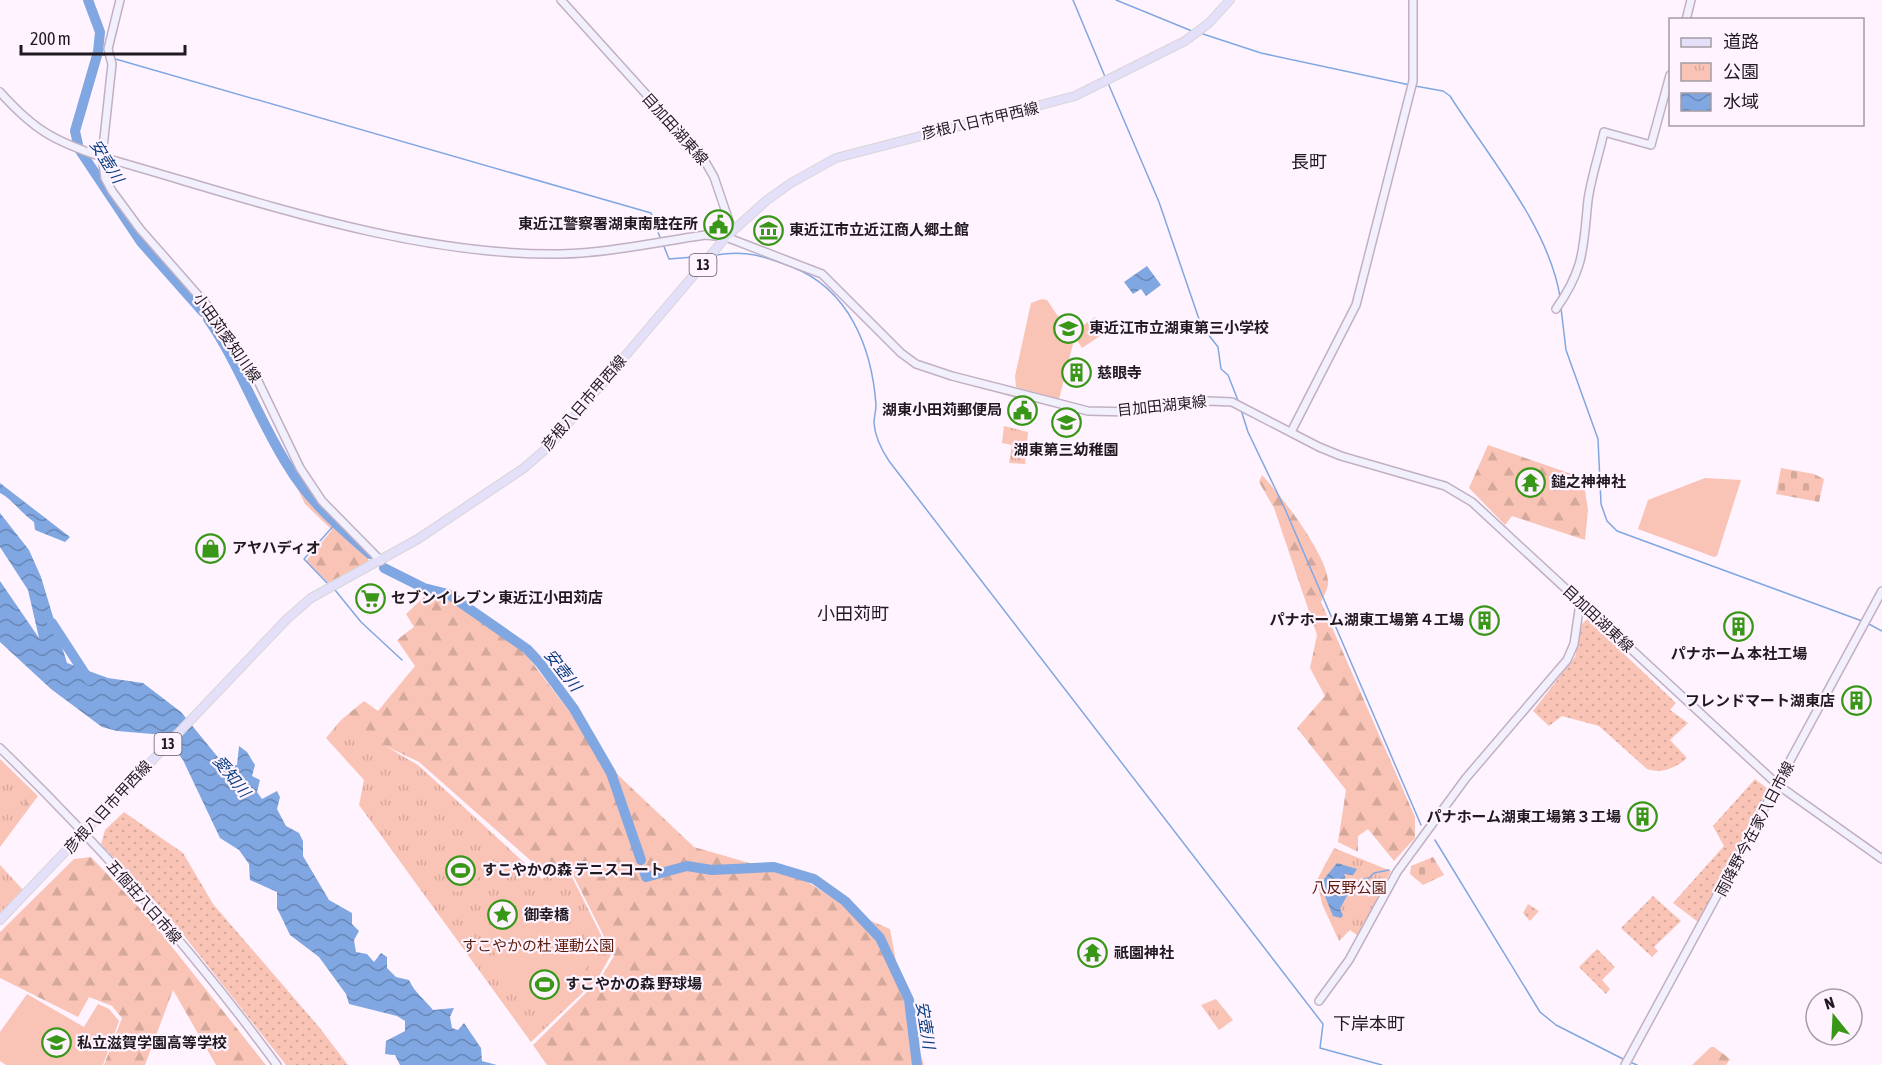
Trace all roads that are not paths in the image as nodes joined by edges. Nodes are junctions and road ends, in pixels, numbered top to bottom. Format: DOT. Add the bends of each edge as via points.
graph roads {
  1 [pos="120,0"];
  2 [pos="561,0"];
  3 [pos="1230,0"];
  4 [pos="1413,0"];
  5 [pos="1692,0"];
  6 [pos="1687,18"];
  7 [pos="1669,82"];
  8 [pos="0,92"];
  9 [pos="102,157"];
  10 [pos="726,237"];
  11 [pos="1556,309"];
  12 [pos="1291,432"];
  13 [pos="381,561"];
  14 [pos="1882,591"];
  15 [pos="1580,603"];
  16 [pos="0,748"];
  17 [pos="1778,786"];
  18 [pos="84,833"];
  19 [pos="1882,859"];
  20 [pos="0,920"];
  21 [pos="1319,1001"];
  22 [pos="277,1065"];
  23 [pos="1625,1065"];
  1 -- 9 [label="main road" via="108,50 112,64"];
  2 -- 10 [label="main road, 目加田湖東線" via="708,164 731,227"];
  3 -- 10 [label="main road, 彦根八日市甲西線 / 13" via="1185,41 1075,96 836,158 767,200"];
  4 -- 12 [label="main road" via="1413,81 1356,305"];
  5 -- 6 [label="main road"];
  7 -- 11 [label="main road" via="1651,145 1604,132 1588,198 1585,249 1578,271"];
  8 -- 9 [label="main road" via="50,137"];
  9 -- 10 [label="main road" via="381,235 450,245 561,254 705,235"];
  9 -- 13 [label="main road, 小田苅愛知川線" via="105,178 112,190 140,229 212,311 257,379 300,468 322,501"];
  10 -- 12 [label="main road, 目加田湖東線" via="822,274 916,364 1088,411 1132,412 1209,400 1232,402"];
  10 -- 13 [label="main road, 彦根八日市甲西線 / 13" via="548,447 524,468"];
  12 -- 15 [label="main road, 目加田湖東線" via="1341,456 1464,495"];
  13 -- 18 [label="main road, 彦根八日市甲西線 / 13" via="311,598"];
  14 -- 17 [label="main road, 雨降野今在家八日市線"];
  15 -- 17 [label="main road, 目加田湖東線"];
  15 -- 21 [label="main road" via="1568,660 1466,778 1396,872 1348,960"];
  16 -- 18 [label="main road, 五個荘八日市線"];
  17 -- 19 [label="main road, 目加田湖東線"];
  17 -- 23 [label="main road, 雨降野今在家八日市線"];
  18 -- 20 [label="main road, 彦根八日市甲西線 / 13"];
  18 -- 22 [label="main road, 五個荘八日市線" via="160,917"];
}
